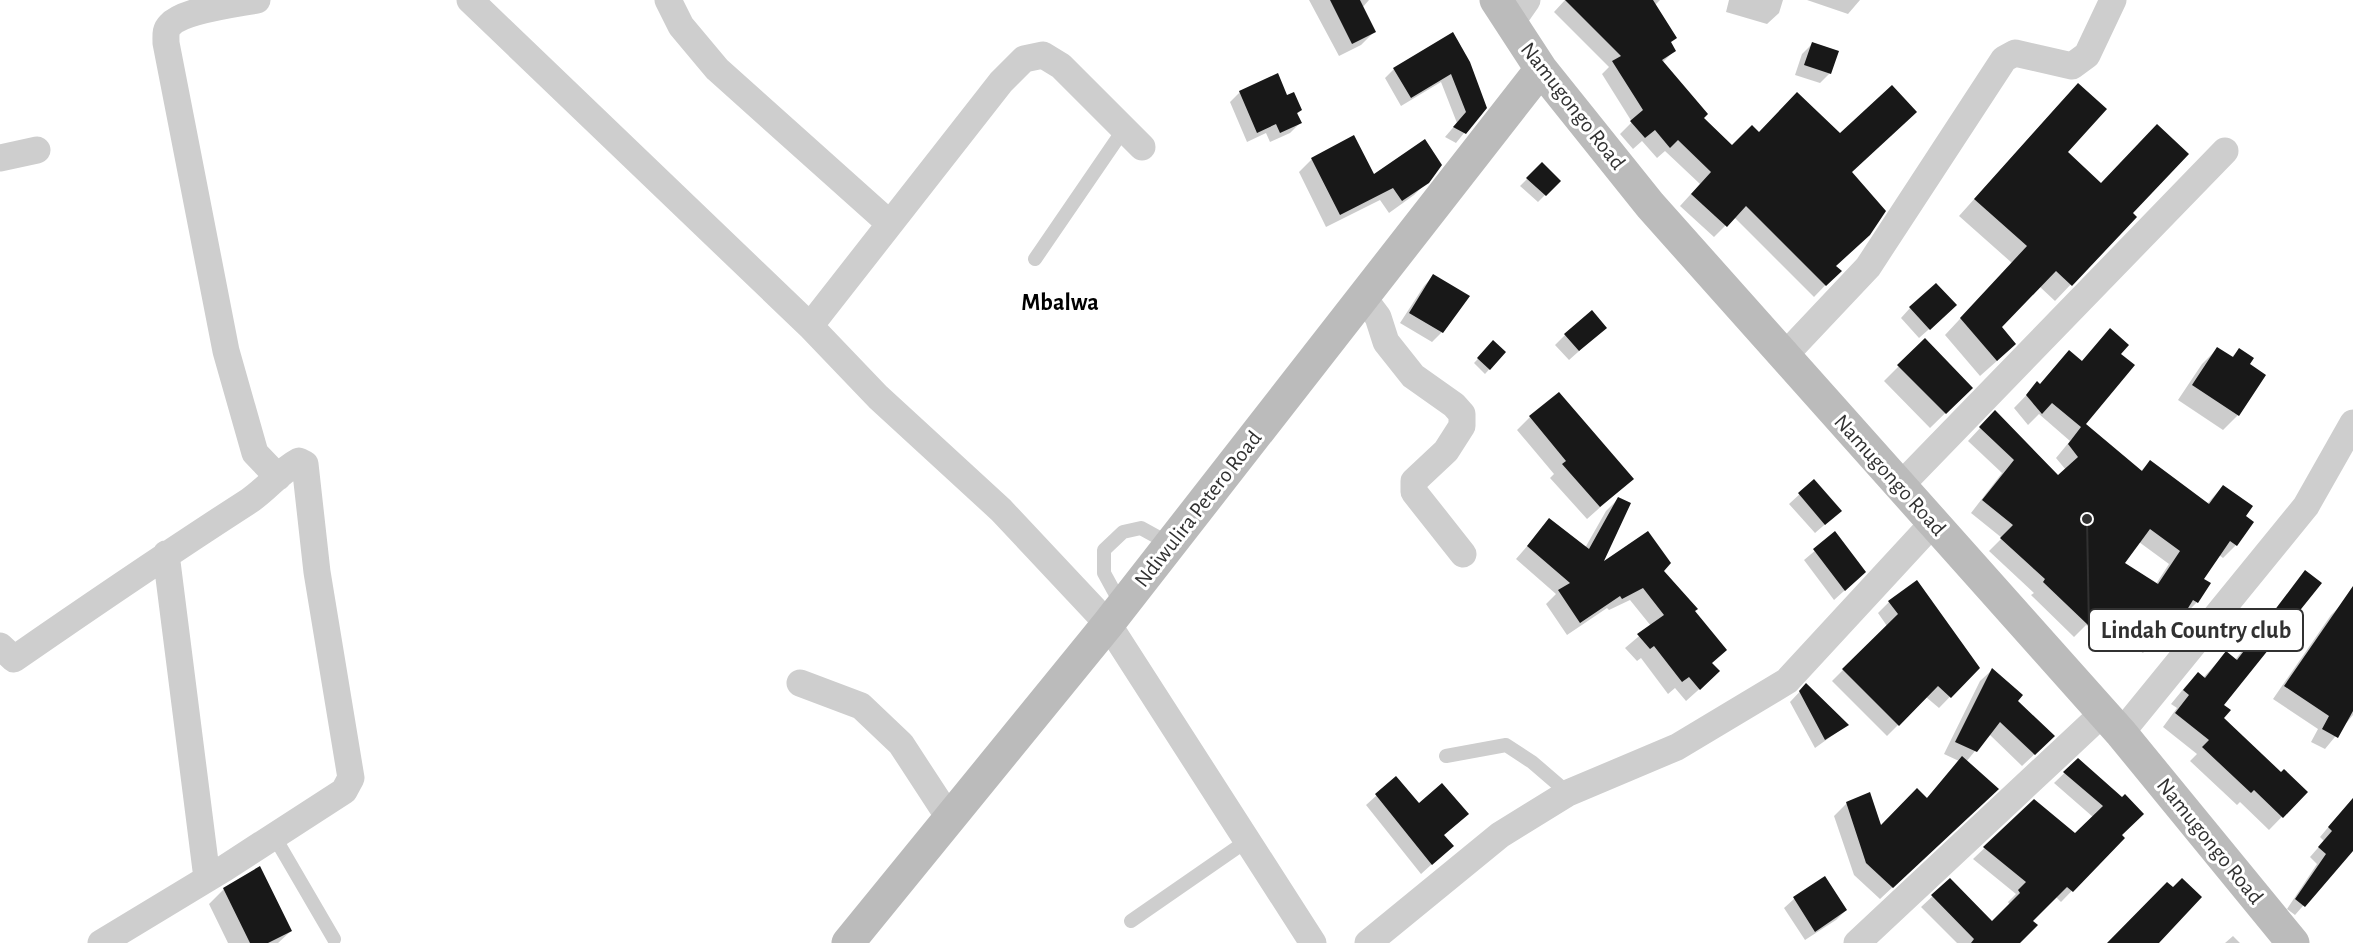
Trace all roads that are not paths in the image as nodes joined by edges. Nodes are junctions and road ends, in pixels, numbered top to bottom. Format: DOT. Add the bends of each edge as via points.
graph roads {
  1 [pos="257,0"];
  2 [pos="470,0"];
  3 [pos="668,0"];
  4 [pos="2113,0"];
  5 [pos="1511,8"];
  6 [pos="1541,69"];
  7 [pos="1133,138"];
  8 [pos="37,150"];
  9 [pos="2225,151"];
  10 [pos="0,159"];
  11 [pos="888,224"];
  12 [pos="1035,259"];
  13 [pos="1363,297"];
  14 [pos="810,326"];
  15 [pos="1784,356"];
  16 [pos="2353,423"];
  17 [pos="278,477"];
  18 [pos="1900,486"];
  19 [pos="1933,523"];
  20 [pos="1170,544"];
  21 [pos="166,554"];
  22 [pos="1463,554"];
  23 [pos="1115,615"];
  24 [pos="0,646"];
  25 [pos="800,683"];
  26 [pos="2112,723"];
  27 [pos="1446,756"];
  28 [pos="1568,793"];
  29 [pos="950,819"];
  30 [pos="274,836"];
  31 [pos="1248,840"];
  32 [pos="207,878"];
  33 [pos="1131,921"];
  34 [pos="334,939"];
  35 [pos="101,943"];
  36 [pos="848,943"];
  37 [pos="1313,943"];
  38 [pos="1368,943"];
  39 [pos="1857,943"];
  40 [pos="2293,943"];
  1 -- 17 [label="street" via="183,16 171,23 166,43 226,351 255,453"];
  2 -- 14 [label="street"];
  3 -- 11 [label="street" via="681,26 717,69"];
  4 -- 15 [label="street" via="2087,55 2072,66 2015,53 2004,59 1868,267"];
  5 -- 6 [label="main road, Namugongo Road"];
  6 -- 13 [label="main road, Ndiwulira Petero Road"];
  6 -- 15 [label="main road, Namugongo Road" via="1650,204"];
  7 -- 11 [label="street" via="1061,66 1043,55 1024,59 1001,82"];
  7 -- 12 [label="lane"];
  8 -- 10 [label="street"];
  9 -- 18 [label="street"];
  11 -- 14 [label="street"];
  13 -- 20 [label="main road, Ndiwulira Petero Road"];
  13 -- 22 [label="street" via="1378,317 1386,342 1413,376 1462,414 1462,426 1446,451 1414,481 1414,492"];
  14 -- 23 [label="street" via="878,397"];
  15 -- 18 [label="main road, Namugongo Road"];
  16 -- 26 [label="street" via="2306,506"];
  17 -- 21 [label="street" via="261,494"];
  17 -- 30 [label="street" via="299,461 305,464 316,561 351,778 344,791"];
  18 -- 19 [label="main road, Namugongo Road"];
  19 -- 26 [label="main road, Namugongo Road"];
  19 -- 28 [label="street" via="1787,681 1677,747"];
  20 -- 23 [label="main road, Ndiwulira Petero Road"];
  20 -- 23 [label="lane" via="1141,528 1123,532 1104,550 1104,573"];
  21 -- 24 [label="street" via="14,659"];
  21 -- 32 [label="street"];
  23 -- 29 [label="main road, Ndiwulira Petero Road"];
  23 -- 31 [label="street"];
  25 -- 29 [label="street" via="861,706 902,744"];
  26 -- 39 [label="street"];
  26 -- 40 [label="main road, Namugongo Road"];
  27 -- 28 [label="lane" via="1506,746"];
  28 -- 38 [label="street" via="1500,835"];
  29 -- 36 [label="main road, Ndiwulira Petero Road"];
  30 -- 32 [label="street"];
  30 -- 34 [label="lane"];
  31 -- 33 [label="lane"];
  31 -- 37 [label="street"];
  32 -- 35 [label="street"];
}
